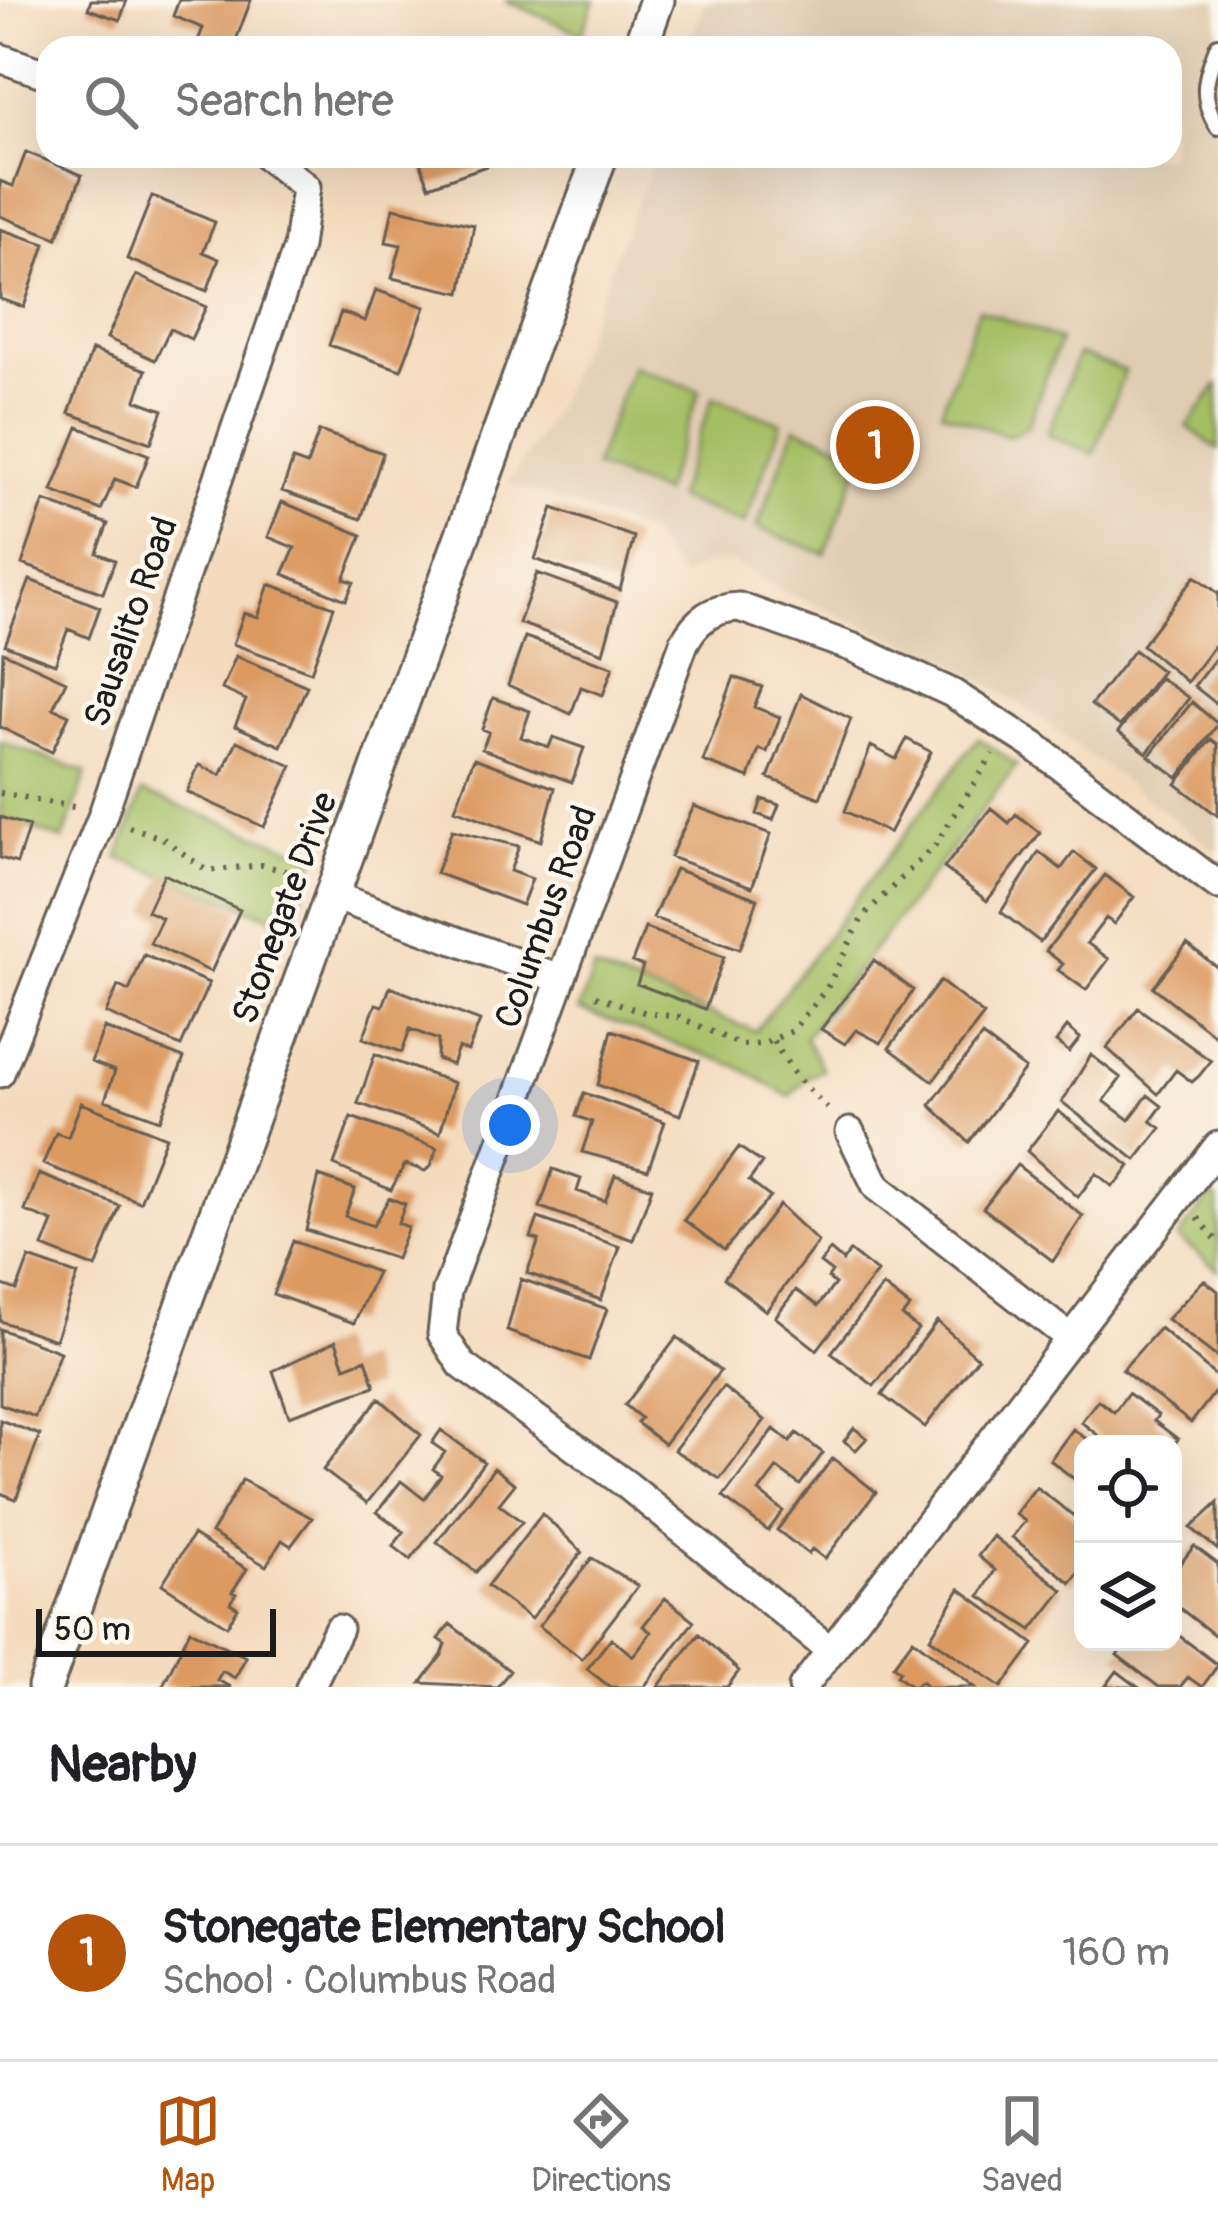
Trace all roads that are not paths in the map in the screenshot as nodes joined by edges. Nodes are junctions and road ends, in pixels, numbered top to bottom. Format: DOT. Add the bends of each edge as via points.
graph roads {
  1 [pos="657,0"];
  2 [pos="644,36"];
  3 [pos="1218,45"];
  4 [pos="0,58"];
  5 [pos="36,71"];
  6 [pos="1218,127"];
  7 [pos="282,168"];
  8 [pos="596,168"];
  9 [pos="1218,886"];
  10 [pos="331,895"];
  11 [pos="561,980"];
  12 [pos="0,1073"];
  13 [pos="850,1132"];
  14 [pos="1218,1146"];
  15 [pos="1071,1339"];
  16 [pos="338,1629"];
  17 [pos="831,1651"];
  18 [pos="45,1687"];
  19 [pos="310,1687"];
  20 [pos="803,1687"];
  1 -- 2 [label="street"];
  3 -- 6 [label="lane" via="1204,80 1205,106"];
  4 -- 5 [label="street"];
  7 -- 12 [label="street, Sausalito Road" via="307,187 298,247 102,817"];
  8 -- 10 [label="street, Stonegate Drive"];
  9 -- 11 [label="street, Columbus Road" via="1010,729 924,678 759,611 724,608 684,644"];
  10 -- 11 [label="street"];
  10 -- 18 [label="street, Stonegate Drive"];
  11 -- 17 [label="street, Columbus Road" via="447,1291 440,1318 448,1348"];
  13 -- 15 [label="street" via="877,1187"];
  14 -- 15 [label="street"];
  15 -- 17 [label="street"];
  16 -- 19 [label="street"];
  17 -- 20 [label="street"];
}
